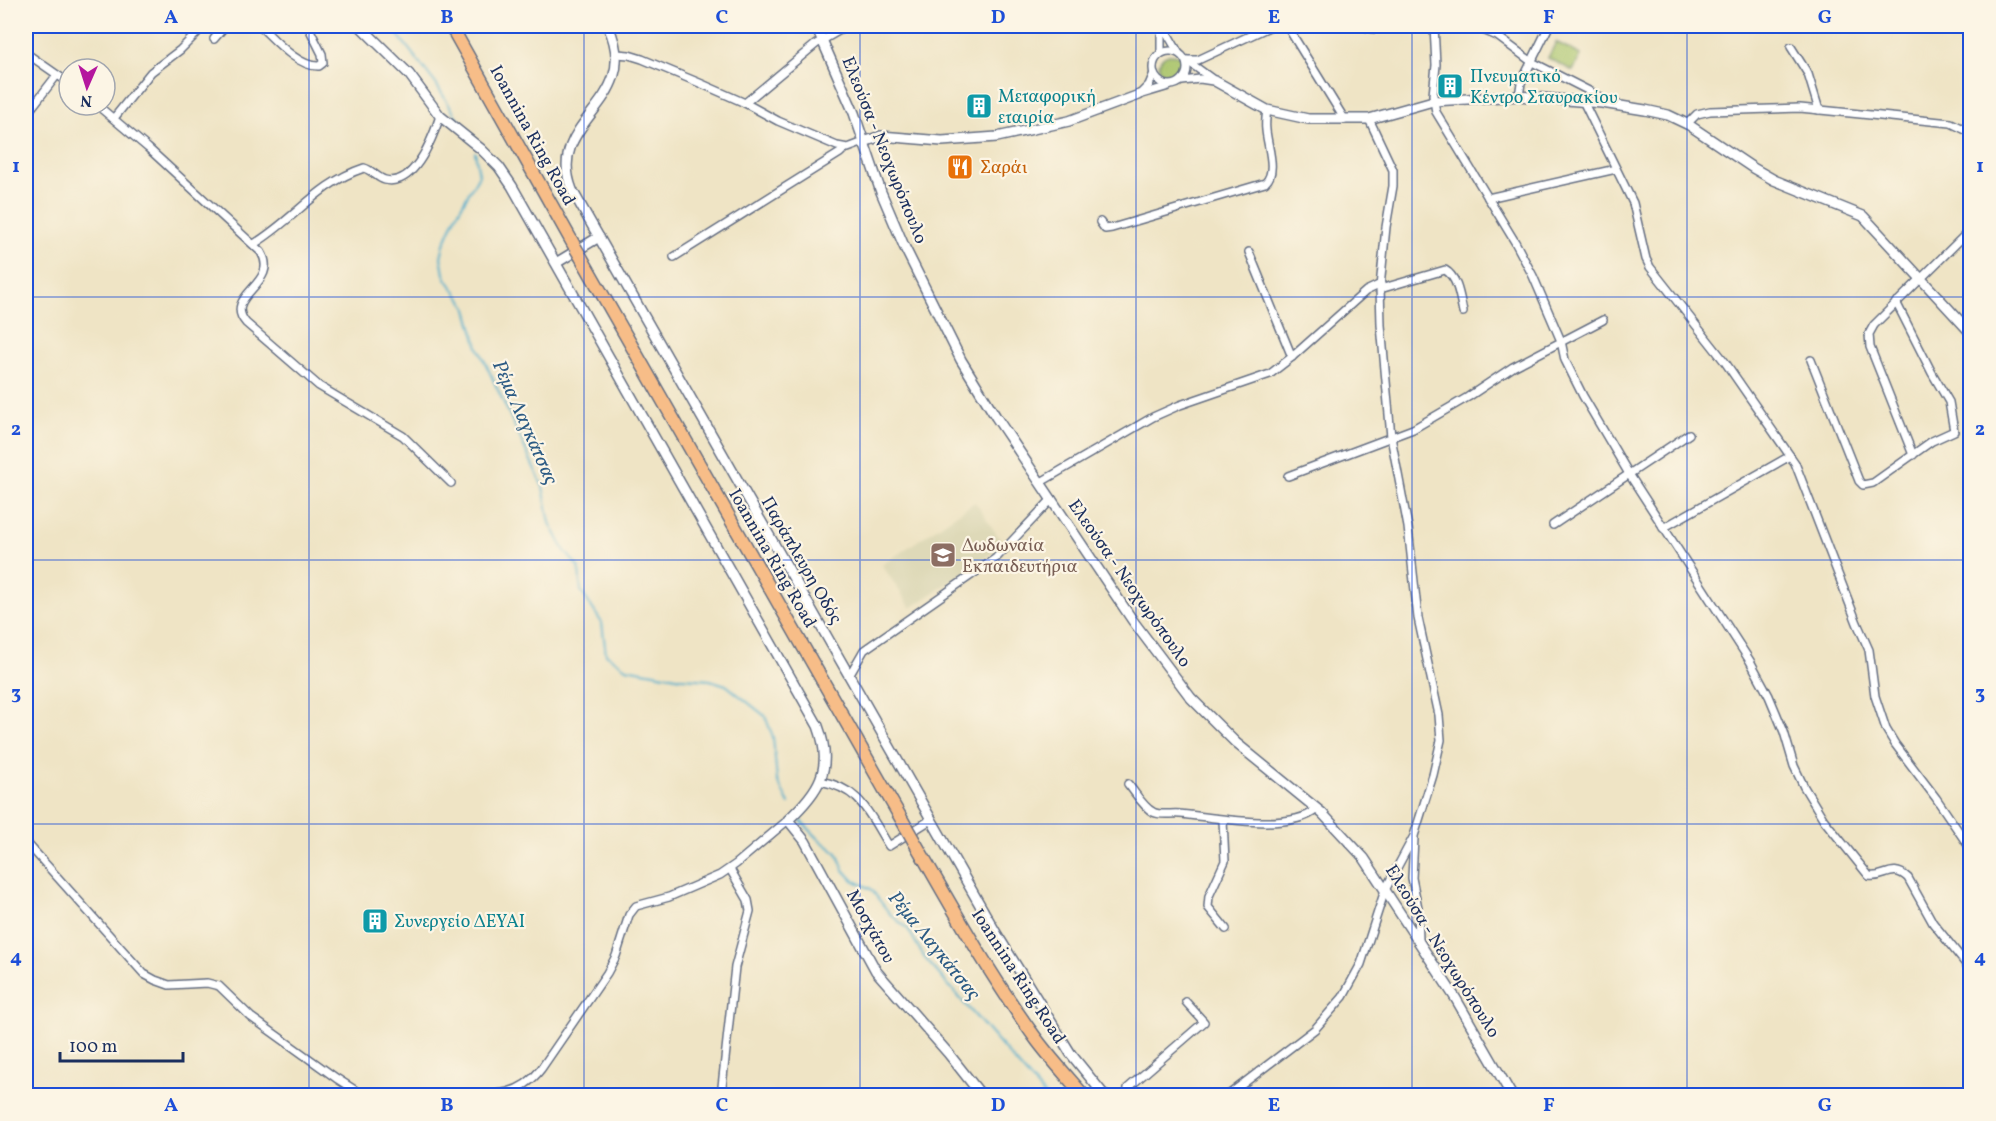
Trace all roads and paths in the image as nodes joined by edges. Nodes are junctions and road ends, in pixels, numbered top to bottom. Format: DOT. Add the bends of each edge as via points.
graph roads {
  1 [pos="225,26"];
  2 [pos="260,26"];
  3 [pos="308,26"];
  4 [pos="360,26"];
  5 [pos="451,26"];
  6 [pos="608,26"];
  7 [pos="816,26"];
  8 [pos="847,26"];
  9 [pos="1162,26"];
  10 [pos="1271,26"];
  11 [pos="1287,26"];
  12 [pos="1360,26"];
  13 [pos="1413,26"];
  14 [pos="1434,26"];
  15 [pos="1465,26"];
  16 [pos="1548,26"];
  17 [pos="197,33"];
  18 [pos="214,39"];
  19 [pos="822,39"];
  20 [pos="1791,47"];
  21 [pos="1178,52"];
  22 [pos="26,53"];
  23 [pos="1161,53"];
  24 [pos="617,54"];
  25 [pos="1186,60"];
  26 [pos="1532,62"];
  27 [pos="1154,73"];
  28 [pos="57,75"];
  29 [pos="1182,81"];
  30 [pos="1215,81"];
  31 [pos="1171,85"];
  32 [pos="1139,95"];
  33 [pos="1519,96"];
  34 [pos="1433,101"];
  35 [pos="1583,101"];
  36 [pos="745,103"];
  37 [pos="1602,103"];
  38 [pos="1267,110"];
  39 [pos="1819,110"];
  40 [pos="26,115"];
  41 [pos="440,117"];
  42 [pos="114,118"];
  43 [pos="1369,118"];
  44 [pos="1346,120"];
  45 [pos="1687,124"];
  46 [pos="1971,132"];
  47 [pos="864,142"];
  48 [pos="845,148"];
  49 [pos="1616,169"];
  50 [pos="1488,198"];
  51 [pos="1100,222"];
  52 [pos="1971,230"];
  53 [pos="599,237"];
  54 [pos="254,244"];
  55 [pos="1249,252"];
  56 [pos="674,257"];
  57 [pos="556,263"];
  58 [pos="1921,278"];
  59 [pos="1380,287"];
  60 [pos="1896,302"];
  61 [pos="1463,312"];
  62 [pos="1603,320"];
  63 [pos="1971,332"];
  64 [pos="1562,341"];
  65 [pos="1292,357"];
  66 [pos="1811,360"];
  67 [pos="1689,434"];
  68 [pos="1391,437"];
  69 [pos="1913,455"];
  70 [pos="1790,456"];
  71 [pos="1629,474"];
  72 [pos="1288,477"];
  73 [pos="1041,482"];
  74 [pos="452,483"];
  75 [pos="1052,499"];
  76 [pos="1553,525"];
  77 [pos="1663,528"];
  78 [pos="849,676"];
  79 [pos="820,781"];
  80 [pos="1128,784"];
  81 [pos="1317,809"];
  82 [pos="932,819"];
  83 [pos="788,820"];
  84 [pos="1223,820"];
  85 [pos="1414,836"];
  86 [pos="26,842"];
  87 [pos="1971,848"];
  88 [pos="730,869"];
  89 [pos="1385,890"];
  90 [pos="1226,929"];
  91 [pos="1419,941"];
  92 [pos="1971,969"];
  93 [pos="1186,1002"];
  94 [pos="364,1095"];
  95 [pos="435,1095"];
  96 [pos="721,1095"];
  97 [pos="982,1095"];
  98 [pos="1084,1095"];
  99 [pos="1105,1095"];
  100 [pos="1127,1095"];
  101 [pos="1227,1095"];
  102 [pos="1512,1095"];
  1 -- 18 [label="street"];
  2 -- 3 [label="street" via="301,62 319,66 323,63 322,54"];
  4 -- 41 [label="street" via="409,74"];
  5 -- 98 [label="highway, Ioannina Ring Road, bridge" via="999,985 1040,1043"];
  6 -- 24 [label="street, Παράπλευρη Οδός"];
  7 -- 19 [label="street, Ελεούσα - Νεοχωρόπουλο"];
  8 -- 19 [label="street"];
  9 -- 21 [label="street"];
  9 -- 23 [label="street"];
  10 -- 25 [label="street" via="1198,60"];
  11 -- 44 [label="street"];
  12 -- 13 [label="street"];
  14 -- 34 [label="street"];
  15 -- 26 [label="street" via="1497,36"];
  16 -- 26 [label="street"];
  17 -- 42 [label="street" via="146,77"];
  19 -- 36 [label="street"];
  19 -- 47 [label="street, Ελεούσα - Νεοχωρόπουλο"];
  20 -- 39 [label="street" via="1808,74"];
  21 -- 23 [label="street"];
  21 -- 25 [label="street"];
  22 -- 28 [label="street"];
  23 -- 27 [label="street" via="1154,62"];
  24 -- 36 [label="street" via="642,59"];
  24 -- 53 [label="street, Παράπλευρη Οδός" via="612,83 575,136 567,157 572,190"];
  25 -- 29 [label="street" via="1188,72"];
  25 -- 30 [label="street"];
  26 -- 33 [label="street"];
  26 -- 37 [label="street" via="1599,96"];
  27 -- 31 [label="street" via="1160,82"];
  27 -- 32 [label="street"];
  28 -- 40 [label="street"];
  29 -- 30 [label="street"];
  29 -- 31 [label="street"];
  30 -- 38 [label="street"];
  31 -- 32 [label="street"];
  32 -- 47 [label="street" via="1069,121 997,137 935,141 881,136"];
  33 -- 34 [label="street"];
  33 -- 35 [label="street"];
  34 -- 43 [label="street"];
  34 -- 50 [label="street"];
  35 -- 37 [label="street"];
  35 -- 49 [label="street"];
  36 -- 48 [label="street"];
  37 -- 45 [label="street" via="1658,112"];
  38 -- 44 [label="street" via="1298,118"];
  38 -- 51 [label="street" via="1271,172 1265,183 1112,228 1105,228"];
  39 -- 45 [label="street" via="1710,111 1697,114"];
  39 -- 46 [label="street" via="1951,123"];
  41 -- 54 [label="street" via="423,156 404,176 385,180 364,168 336,180"];
  41 -- 57 [label="street" via="481,149 506,176"];
  42 -- 54 [label="street"];
  43 -- 44 [label="street"];
  43 -- 59 [label="street" via="1393,170"];
  45 -- 58 [label="street" via="1764,175 1863,216"];
  47 -- 48 [label="street"];
  47 -- 73 [label="street, Ελεούσα - Νεοχωρόπουλο" via="887,208 954,346 985,401"];
  48 -- 56 [label="street"];
  49 -- 50 [label="street"];
  49 -- 70 [label="street" via="1635,210 1650,267 1710,341"];
  50 -- 64 [label="street" via="1533,276"];
  52 -- 58 [label="street"];
  53 -- 57 [label="street"];
  53 -- 78 [label="street, Παράπλευρη Οδός"];
  54 -- 74 [label="street" via="263,255 266,268 241,304 243,320 320,386 403,436"];
  55 -- 65 [label="street"];
  57 -- 79 [label="street" via="813,717 825,750"];
  58 -- 60 [label="street"];
  58 -- 63 [label="street"];
  59 -- 61 [label="street" via="1445,270 1454,279"];
  59 -- 65 [label="street" via="1366,291"];
  59 -- 68 [label="street"];
  60 -- 69 [label="street" via="1871,329 1869,341"];
  60 -- 69 [label="street" via="1949,402 1955,429"];
  62 -- 64 [label="street"];
  64 -- 68 [label="street" via="1422,424"];
  64 -- 71 [label="street" via="1566,360 1583,396"];
  65 -- 73 [label="street" via="1270,374 1153,417"];
  66 -- 69 [label="street" via="1861,483 1873,483"];
  67 -- 71 [label="street"];
  68 -- 72 [label="street"];
  68 -- 85 [label="street" via="1408,527 1418,618 1441,726 1437,760"];
  70 -- 77 [label="street"];
  70 -- 87 [label="street" via="1868,644 1882,720 1895,744"];
  71 -- 76 [label="street"];
  71 -- 77 [label="street"];
  73 -- 75 [label="street, Ελεούσα - Νεοχωρόπουλο"];
  75 -- 78 [label="street" via="996,558 864,650"];
  75 -- 81 [label="street, Ελεούσα - Νεοχωρόπουλο" via="1133,621 1191,698 1236,743"];
  77 -- 92 [label="street" via="1750,661 1769,696 1794,766 1824,820 1869,876 1896,871 1908,878 1933,923"];
  78 -- 82 [label="street, Παράπλευρη Οδός"];
  79 -- 82 [label="street" via="843,787 857,798 889,846"];
  79 -- 83 [label="street"];
  80 -- 84 [label="street" via="1154,813"];
  81 -- 84 [label="street" via="1296,819"];
  81 -- 89 [label="street, Ελεούσα - Νεοχωρόπουλο" via="1364,858"];
  82 -- 99 [label="street, Παράπλευρη Οδός" via="1062,1041"];
  83 -- 88 [label="street"];
  83 -- 97 [label="street, Μοσχάτου" via="805,841 876,971"];
  84 -- 90 [label="street" via="1225,861 1208,907"];
  85 -- 89 [label="street"];
  85 -- 91 [label="street" via="1412,878"];
  86 -- 94 [label="street" via="144,974 169,985 219,986 250,1017"];
  88 -- 95 [label="street" via="633,909 607,973 541,1069 525,1085 490,1095"];
  88 -- 96 [label="street" via="750,911 735,967"];
  89 -- 91 [label="street, Ελεούσα - Νεοχωρόπουλο"];
  89 -- 101 [label="street" via="1361,964 1342,997 1315,1029"];
  91 -- 102 [label="street, Ελεούσα - Νεοχωρόπουλο" via="1466,1013"];
  93 -- 100 [label="street" via="1204,1022 1128,1088"];
}
